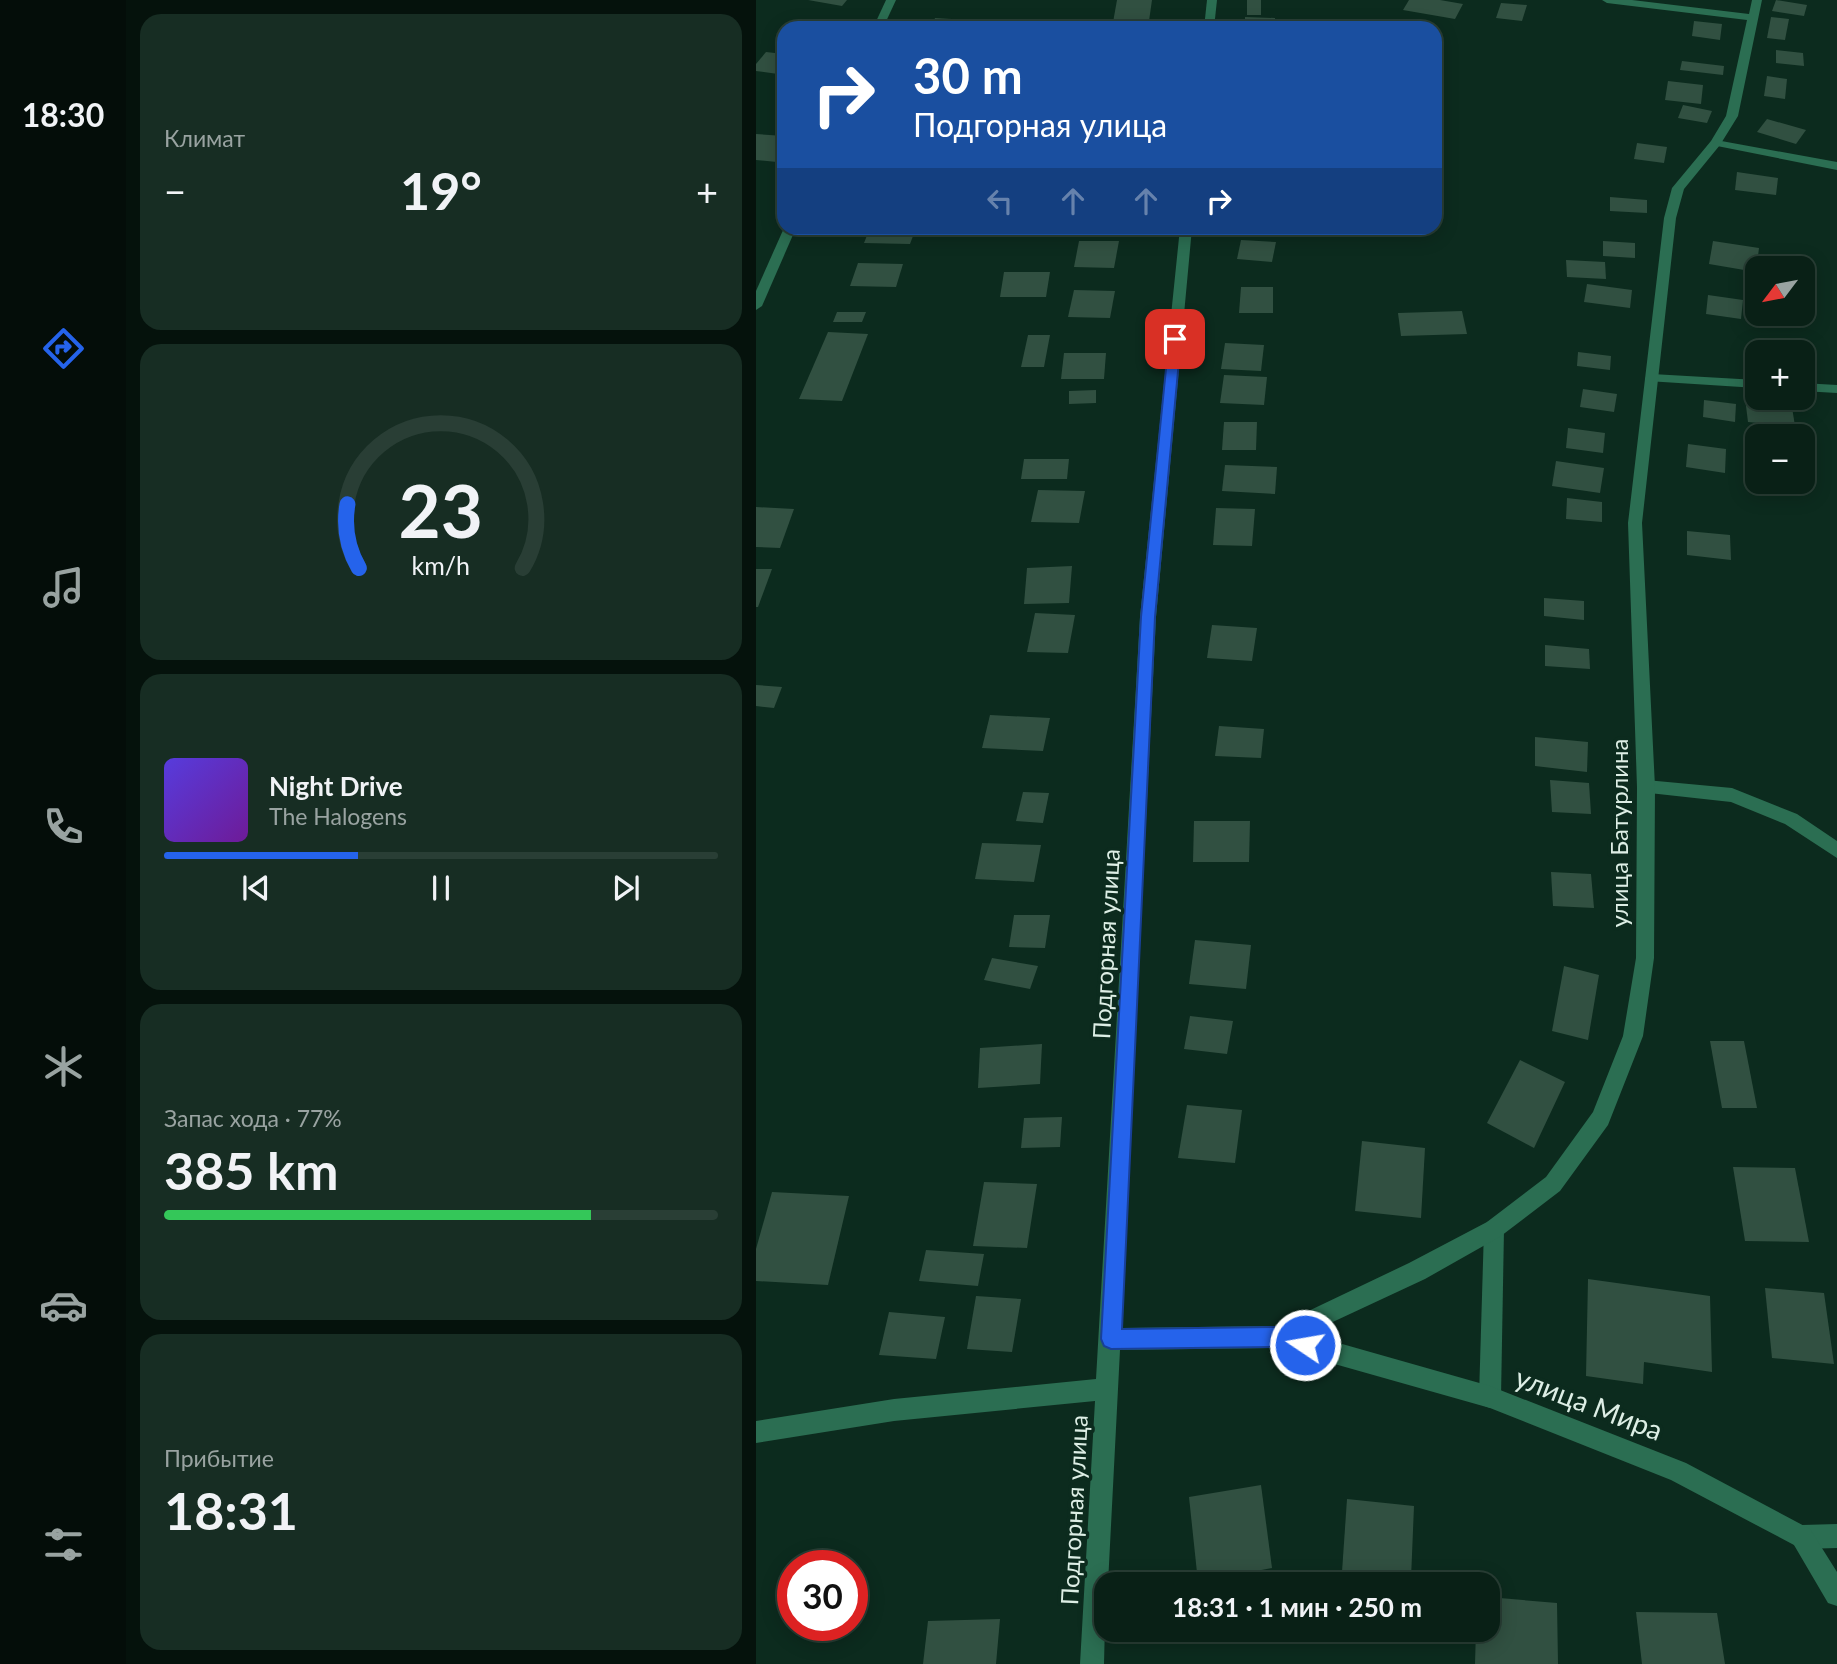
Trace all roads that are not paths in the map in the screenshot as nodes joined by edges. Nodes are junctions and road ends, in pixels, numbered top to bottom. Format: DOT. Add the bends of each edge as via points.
graph roads {
  1 [pos="891,0"];
  2 [pos="1212,0"];
  3 [pos="1607,0"];
  4 [pos="1757,0"];
  5 [pos="1754,18"];
  6 [pos="881,21"];
  7 [pos="1210,21"];
  8 [pos="1716,143"];
  9 [pos="1837,166"];
  10 [pos="787,235"];
  11 [pos="1185,235"];
  12 [pos="756,306"];
  13 [pos="1652,378"];
  14 [pos="1745,383"];
  15 [pos="1815,388"];
  16 [pos="1837,389"];
  17 [pos="1646,787"];
  18 [pos="1837,851"];
  19 [pos="1494,1229"];
  20 [pos="1278,1337"];
  21 [pos="1111,1339"];
  22 [pos="1106,1389"];
  23 [pos="1490,1397"];
  24 [pos="756,1432"];
  25 [pos="1837,1536"];
  26 [pos="1802,1537"];
  27 [pos="1837,1594"];
  28 [pos="1092,1664"];
  1 -- 6 [label="street"];
  2 -- 7 [label="street"];
  3 -- 5 [label="street"];
  4 -- 5 [label="street, улица Батурлина"];
  5 -- 8 [label="street, улица Батурлина" via="1732,116"];
  8 -- 9 [label="street"];
  8 -- 13 [label="street, улица Батурлина" via="1678,188 1670,218"];
  10 -- 12 [label="street"];
  11 -- 21 [label="street, Подгорная улица" via="1148,617"];
  13 -- 14 [label="street"];
  13 -- 17 [label="street, улица Батурлина" via="1635,523"];
  15 -- 16 [label="street"];
  17 -- 18 [label="street" via="1732,795 1791,819"];
  17 -- 19 [label="street, улица Батурлина" via="1645,958 1633,1036 1601,1118 1553,1184"];
  19 -- 20 [label="street, улица Батурлина"];
  19 -- 23 [label="street"];
  20 -- 21 [label="street, улица Батурлина"];
  20 -- 23 [label="street, улица Мира"];
  21 -- 22 [label="street, Подгорная улица"];
  22 -- 24 [label="street" via="894,1410"];
  22 -- 28 [label="street, Подгорная улица"];
  23 -- 26 [label="street, улица Мира" via="1678,1471"];
  25 -- 26 [label="street"];
  26 -- 27 [label="street"];
}
